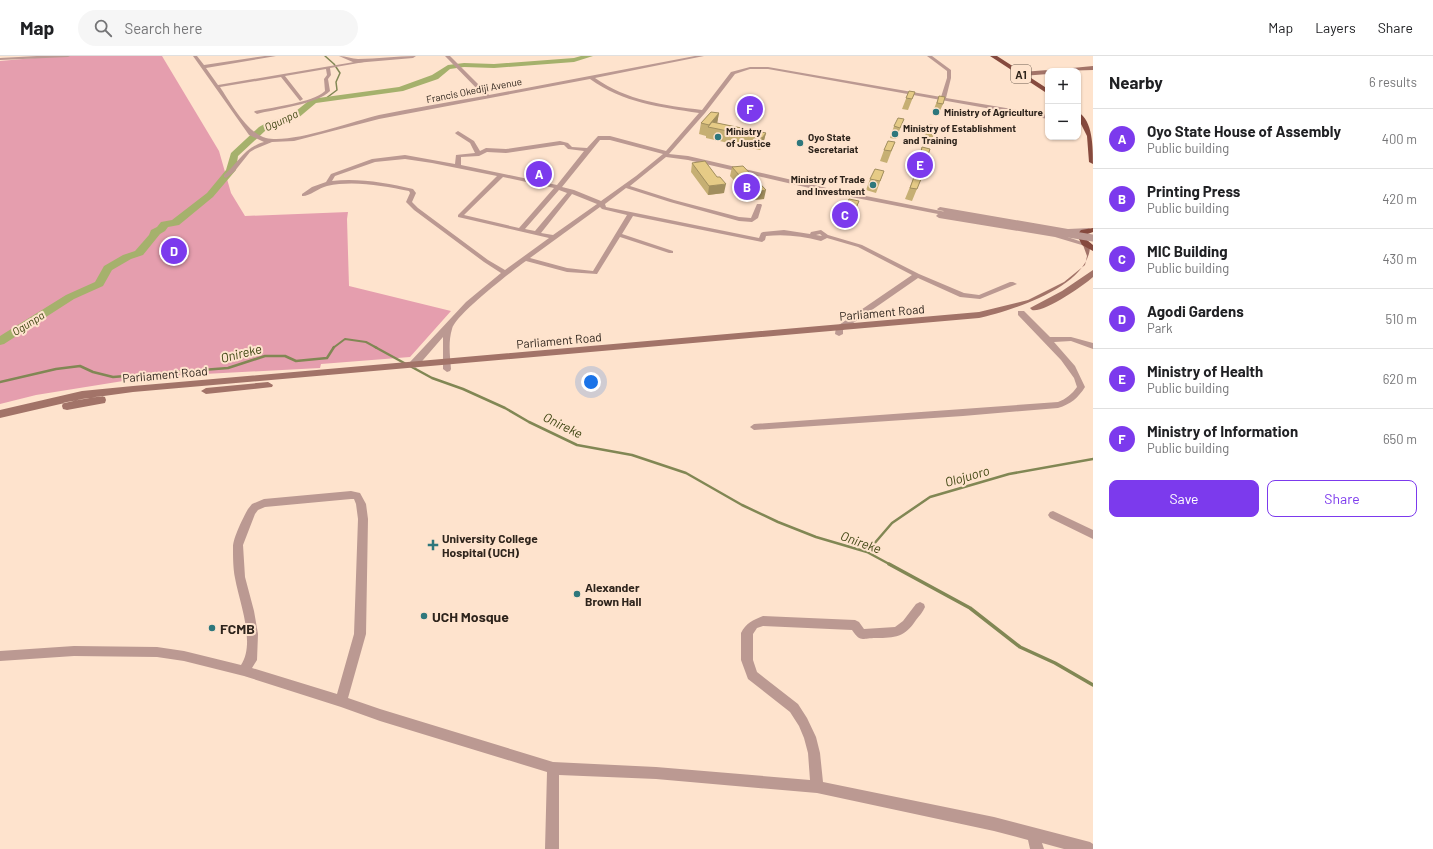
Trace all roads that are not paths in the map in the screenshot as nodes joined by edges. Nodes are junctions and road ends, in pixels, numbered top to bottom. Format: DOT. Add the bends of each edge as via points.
graph roads {
  1 [pos="68,56"];
  2 [pos="195,56"];
  3 [pos="274,56"];
  4 [pos="342,56"];
  5 [pos="413,56"];
  6 [pos="447,56"];
  7 [pos="702,56"];
  8 [pos="929,56"];
  9 [pos="399,57"];
  10 [pos="998,57"];
  11 [pos="0,59"];
  12 [pos="364,61"];
  13 [pos="203,67"];
  14 [pos="330,68"];
  15 [pos="1093,68"];
  16 [pos="1081,69"];
  17 [pos="1045,72"];
  18 [pos="1025,74"];
  19 [pos="282,75"];
  20 [pos="591,78"];
  21 [pos="1045,85"];
  22 [pos="218,86"];
  23 [pos="1045,90"];
  24 [pos="488,97"];
  25 [pos="300,99"];
  26 [pos="943,99"];
  27 [pos="1081,111"];
  28 [pos="257,112"];
  29 [pos="703,112"];
  30 [pos="1045,116"];
  31 [pos="1082,122"];
  32 [pos="1093,124"];
  33 [pos="466,130"];
  34 [pos="458,133"];
  35 [pos="278,141"];
  36 [pos="472,142"];
  37 [pos="588,150"];
  38 [pos="667,153"];
  39 [pos="479,154"];
  40 [pos="1093,162"];
  41 [pos="458,166"];
  42 [pos="502,175"];
  43 [pos="226,176"];
  44 [pos="329,182"];
  45 [pos="625,186"];
  46 [pos="557,187"];
  47 [pos="572,191"];
  48 [pos="304,195"];
  49 [pos="601,203"];
  50 [pos="759,205"];
  51 [pos="903,206"];
  52 [pos="631,214"];
  53 [pos="520,230"];
  54 [pos="537,233"];
  55 [pos="619,235"];
  56 [pos="555,238"];
  57 [pos="1090,239"];
  58 [pos="671,252"];
  59 [pos="526,259"];
  60 [pos="505,273"];
  61 [pos="1093,273"];
  62 [pos="917,275"];
  63 [pos="1013,284"];
  64 [pos="1021,313"];
  65 [pos="448,328"];
  66 [pos="839,331"];
  67 [pos="1046,340"];
  68 [pos="1093,346"];
  69 [pos="447,366"];
  70 [pos="414,368"];
  71 [pos="0,414"];
  72 [pos="0,422"];
  73 [pos="754,427"];
  74 [pos="1053,515"];
  75 [pos="1093,536"];
  76 [pos="920,607"];
  77 [pos="0,656"];
  78 [pos="244,671"];
  79 [pos="341,701"];
  80 [pos="553,768"];
  81 [pos="817,787"];
  82 [pos="1034,835"];
  83 [pos="552,849"];
  84 [pos="1037,849"];
  85 [pos="1090,849"];
  1 -- 11 [label="street"];
  2 -- 13 [label="street"];
  3 -- 13 [label="street"];
  4 -- 12 [label="street" via="351,61"];
  5 -- 9 [label="street"];
  6 -- 24 [label="street"];
  7 -- 20 [label="street, Francis Okediji Avenue"];
  8 -- 26 [label="street" via="949,70"];
  9 -- 12 [label="street"];
  10 -- 18 [label="highway, A1"];
  12 -- 14 [label="street"];
  13 -- 22 [label="street"];
  14 -- 19 [label="street"];
  14 -- 28 [label="street" via="326,80 326,95"];
  15 -- 16 [label="main road"];
  17 -- 18 [label="main road"];
  18 -- 21 [label="highway, A1"];
  18 -- 23 [label="highway, A1"];
  19 -- 22 [label="street"];
  19 -- 25 [label="street"];
  20 -- 24 [label="street, Francis Okediji Avenue"];
  20 -- 29 [label="street" via="602,87 632,100"];
  22 -- 35 [label="street, Francis Okediji Avenue" via="251,134 257,138"];
  24 -- 35 [label="street, Francis Okediji Avenue"];
  26 -- 29 [label="street" via="768,68 750,68 733,73"];
  26 -- 30 [label="street"];
  27 -- 32 [label="highway"];
  29 -- 38 [label="street"];
  31 -- 40 [label="highway" via="1090,136"];
  33 -- 36 [label="street"];
  34 -- 36 [label="street"];
  35 -- 43 [label="street" via="254,146"];
  36 -- 39 [label="street"];
  37 -- 38 [label="street" via="598,138 606,137"];
  37 -- 39 [label="street" via="570,148 560,143 506,152 486,150"];
  37 -- 46 [label="street"];
  38 -- 45 [label="street"];
  38 -- 51 [label="street"];
  39 -- 41 [label="street" via="458,156"];
  41 -- 42 [label="street"];
  41 -- 44 [label="street" via="405,157 389,158 374,160 338,172"];
  42 -- 46 [label="street"];
  42 -- 53 [label="street" via="460,216"];
  44 -- 48 [label="street"];
  44 -- 60 [label="street" via="366,183 411,190 413,193 409,202 416,209"];
  45 -- 49 [label="street"];
  45 -- 50 [label="street" via="740,219 756,218"];
  46 -- 47 [label="street"];
  46 -- 53 [label="street"];
  47 -- 49 [label="street"];
  47 -- 54 [label="street"];
  49 -- 52 [label="street" via="604,208"];
  49 -- 56 [label="street"];
  51 -- 57 [label="street, bridge"];
  51 -- 57 [label="street" via="940,216 1056,236"];
  51 -- 57 [label="street" via="951,210 1068,230"];
  52 -- 55 [label="street"];
  52 -- 62 [label="street" via="757,240 763,238 763,234 767,232 784,232 821,239 826,236 860,246"];
  53 -- 54 [label="street"];
  54 -- 56 [label="street"];
  55 -- 58 [label="street"];
  55 -- 59 [label="street" via="596,273 567,270"];
  56 -- 59 [label="street"];
  57 -- 66 [label="main road, Parliament Road" via="1091,262 1086,269 1056,290 1023,304 973,316"];
  59 -- 60 [label="street"];
  60 -- 65 [label="street" via="469,304"];
  61 -- 64 [label="main road, Parliament Road" via="1078,287 1064,295"];
  62 -- 63 [label="street" via="963,295 980,297"];
  62 -- 66 [label="street"];
  64 -- 66 [label="main road, Parliament Road" via="969,323"];
  64 -- 67 [label="street"];
  65 -- 69 [label="street"];
  65 -- 70 [label="street" via="413,364"];
  66 -- 69 [label="main road, Parliament Road"];
  67 -- 68 [label="street" via="1071,339"];
  67 -- 73 [label="street" via="1071,366 1079,379 1081,387 1067,403 963,413"];
  69 -- 70 [label="main road, Parliament Road"];
  69 -- 70 [label="main road, Parliament Road"];
  70 -- 71 [label="main road, Parliament Road" via="82,395"];
  70 -- 72 [label="main road, Parliament Road" via="103,400 58,407"];
  74 -- 75 [label="street"];
  76 -- 81 [label="street" via="902,629 892,632 862,635 856,625 763,621 753,625 747,633 748,660 752,675 794,708 810,737"];
  77 -- 78 [label="street" via="74,651 157,652"];
  78 -- 79 [label="street"];
  78 -- 79 [label="street" via="251,660 252,634 240,577 238,545 251,512 264,503 357,496 363,518 360,634"];
  79 -- 80 [label="street" via="380,716"];
  80 -- 81 [label="street" via="656,773"];
  80 -- 83 [label="street"];
  81 -- 82 [label="street" via="994,824"];
  82 -- 84 [label="street"];
  82 -- 85 [label="street"];
}
